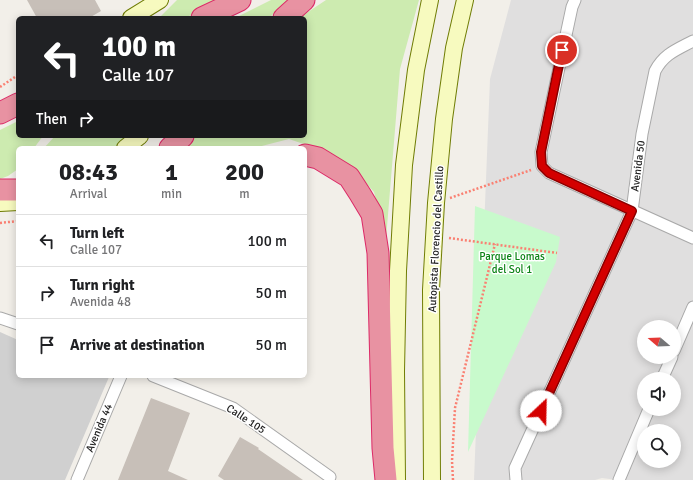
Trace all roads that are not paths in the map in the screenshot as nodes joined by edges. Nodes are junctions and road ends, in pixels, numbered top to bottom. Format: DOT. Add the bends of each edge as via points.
graph roads {
  1 [pos="160,0"];
  2 [pos="240,0"];
  3 [pos="304,0"];
  4 [pos="430,0"];
  5 [pos="465,0"];
  6 [pos="575,0"];
  7 [pos="134,16"];
  8 [pos="206,16"];
  9 [pos="286,16"];
  10 [pos="693,41"];
  11 [pos="16,105"];
  12 [pos="0,113"];
  13 [pos="138,138"];
  14 [pos="181,138"];
  15 [pos="128,146"];
  16 [pos="172,146"];
  17 [pos="307,155"];
  18 [pos="632,211"];
  19 [pos="693,238"];
  20 [pos="693,307"];
  21 [pos="0,318"];
  22 [pos="16,323"];
  23 [pos="681,335"];
  24 [pos="120,378"];
  25 [pos="158,378"];
  26 [pos="646,416"];
  27 [pos="330,477"];
  28 [pos="77,480"];
  29 [pos="386,480"];
  30 [pos="397,480"];
  31 [pos="432,480"];
  32 [pos="516,480"];
  33 [pos="619,480"];
  1 -- 7 [label="main road"];
  2 -- 8 [label="highway"];
  3 -- 9 [label="highway"];
  4 -- 30 [label="main road" via="416,70 404,165 398,271"];
  5 -- 31 [label="main road, Autopista Florencio del Castillo" via="454,48 436,203 431,290"];
  6 -- 18 [label="street" via="541,152 546,170"];
  10 -- 18 [label="street, Avenida 50" via="667,54 655,71 642,134"];
  11 -- 12 [label="highway"];
  13 -- 15 [label="main road"];
  14 -- 16 [label="highway"];
  17 -- 29 [label="highway" via="318,158 349,177 372,214 378,253"];
  18 -- 19 [label="street"];
  18 -- 32 [label="street, Avenida 50" via="515,468"];
  20 -- 23 [label="street"];
  21 -- 22 [label="street"];
  24 -- 28 [label="street, Avenida 44"];
  25 -- 27 [label="street, Calle 105" via="233,408"];
  26 -- 33 [label="street"];
}
